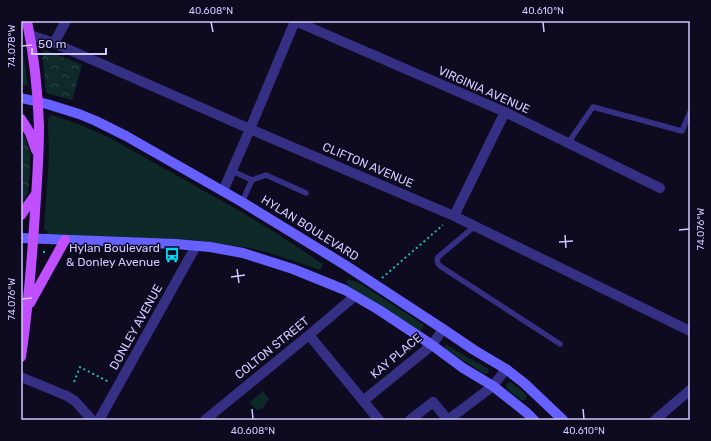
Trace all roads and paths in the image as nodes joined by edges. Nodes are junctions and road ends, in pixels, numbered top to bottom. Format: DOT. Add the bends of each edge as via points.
graph roads {
  1 [pos="27,21"];
  2 [pos="66,21"];
  3 [pos="295,21"];
  4 [pos="30,35"];
  5 [pos="54,43"];
  6 [pos="21,98"];
  7 [pos="37,102"];
  8 [pos="505,112"];
  9 [pos="690,112"];
  10 [pos="21,119"];
  11 [pos="250,129"];
  12 [pos="568,143"];
  13 [pos="38,157"];
  14 [pos="232,171"];
  15 [pos="252,180"];
  16 [pos="660,188"];
  17 [pos="223,191"];
  18 [pos="306,193"];
  19 [pos="37,194"];
  20 [pos="242,202"];
  21 [pos="21,215"];
  22 [pos="454,216"];
  23 [pos="443,226"];
  24 [pos="475,226"];
  25 [pos="21,238"];
  26 [pos="34,239"];
  27 [pos="66,240"];
  28 [pos="196,246"];
  29 [pos="39,254"];
  30 [pos="50,254"];
  31 [pos="382,278"];
  32 [pos="355,296"];
  33 [pos="27,308"];
  34 [pos="443,329"];
  35 [pos="690,331"];
  36 [pos="309,335"];
  37 [pos="560,344"];
  38 [pos="432,345"];
  39 [pos="21,357"];
  40 [pos="506,369"];
  41 [pos="21,377"];
  42 [pos="74,382"];
  43 [pos="109,382"];
  44 [pos="493,386"];
  45 [pos="690,390"];
  46 [pos="363,401"];
  47 [pos="658,419"];
  48 [pos="92,420"];
  49 [pos="99,420"];
  50 [pos="205,420"];
  51 [pos="379,420"];
  52 [pos="410,420"];
  53 [pos="448,420"];
  54 [pos="534,420"];
  55 [pos="563,420"];
  1 -- 4 [label="main road"];
  2 -- 5 [label="street"];
  3 -- 8 [label="street, VIRGINIA AVENUE"];
  3 -- 11 [label="street"];
  4 -- 5 [label="street, CLIFTON AVENUE"];
  4 -- 7 [label="main road"];
  5 -- 11 [label="street, CLIFTON AVENUE"];
  6 -- 7 [label="main road, HYLAN BOULEVARD"];
  7 -- 13 [label="main road"];
  7 -- 17 [label="main road, HYLAN BOULEVARD" via="96,121"];
  8 -- 12 [label="street, VIRGINIA AVENUE"];
  8 -- 22 [label="street"];
  9 -- 12 [label="lane" via="682,131 593,107"];
  10 -- 13 [label="main road" via="30,133"];
  11 -- 14 [label="street"];
  11 -- 22 [label="street, CLIFTON AVENUE"];
  12 -- 16 [label="street, VIRGINIA AVENUE"];
  13 -- 19 [label="main road"];
  14 -- 15 [label="lane"];
  14 -- 17 [label="street"];
  15 -- 18 [label="lane" via="266,175"];
  15 -- 20 [label="lane"];
  17 -- 20 [label="main road, HYLAN BOULEVARD"];
  19 -- 21 [label="main road"];
  19 -- 26 [label="main road"];
  20 -- 34 [label="main road, HYLAN BOULEVARD"];
  22 -- 24 [label="street, CLIFTON AVENUE"];
  23 -- 31 [label="path"];
  24 -- 35 [label="street, CLIFTON AVENUE"];
  24 -- 37 [label="lane" via="438,257 438,264"];
  25 -- 26 [label="main road"];
  26 -- 27 [label="main road"];
  26 -- 33 [label="main road"];
  27 -- 28 [label="main road"];
  27 -- 33 [label="main road"];
  28 -- 32 [label="main road" via="256,256 300,271"];
  28 -- 49 [label="street, DONLEY AVENUE"];
  29 -- 30 [label="path"];
  32 -- 36 [label="street, COLTON STREET"];
  32 -- 38 [label="main road"];
  33 -- 39 [label="main road"];
  34 -- 38 [label="street, KAY PLACE"];
  34 -- 40 [label="main road, HYLAN BOULEVARD"];
  36 -- 46 [label="street"];
  36 -- 50 [label="street, COLTON STREET"];
  38 -- 44 [label="main road"];
  38 -- 46 [label="street, KAY PLACE"];
  40 -- 44 [label="street"];
  40 -- 55 [label="main road, HYLAN BOULEVARD"];
  41 -- 48 [label="street" via="67,396"];
  42 -- 43 [label="path" via="80,367"];
  44 -- 53 [label="street"];
  44 -- 54 [label="main road"];
  45 -- 47 [label="street"];
  46 -- 51 [label="street"];
  52 -- 53 [label="street" via="433,402"];
}
